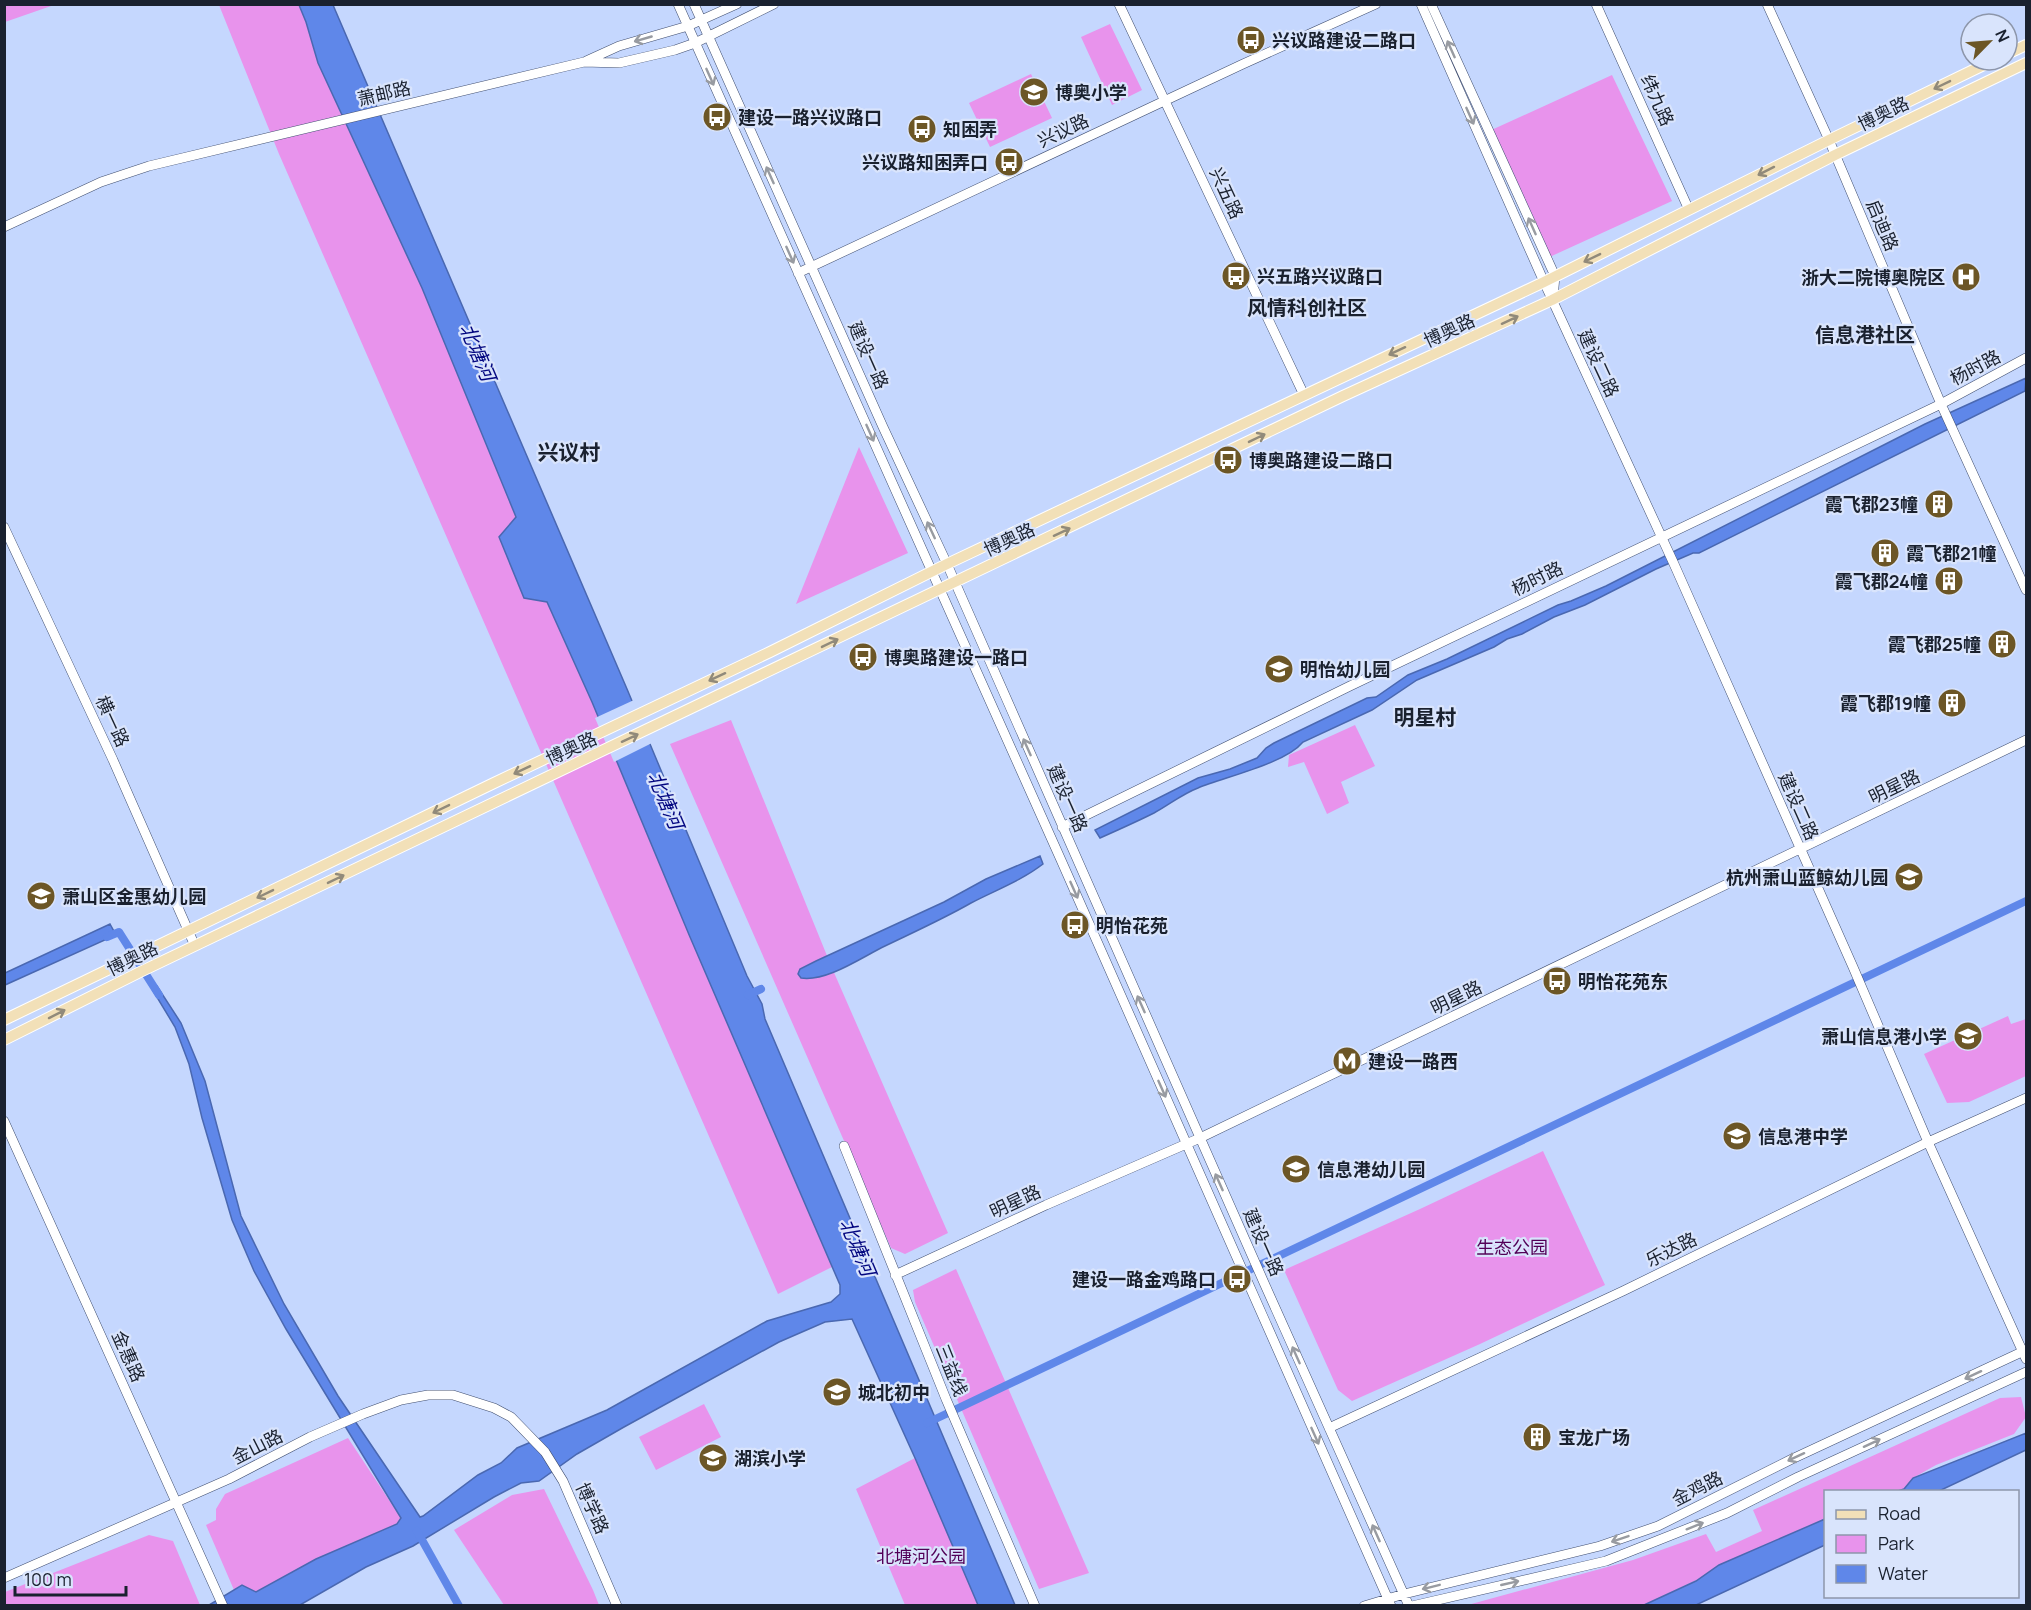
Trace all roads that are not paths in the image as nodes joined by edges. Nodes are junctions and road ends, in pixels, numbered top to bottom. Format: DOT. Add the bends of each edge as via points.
graph roads {
  1 [pos="678,4"];
  2 [pos="694,4"];
  3 [pos="737,4"];
  4 [pos="774,4"];
  5 [pos="1119,4"];
  6 [pos="1376,4"];
  7 [pos="1421,4"];
  8 [pos="1431,4"];
  9 [pos="1596,4"];
  10 [pos="1767,4"];
  11 [pos="701,20"];
  12 [pos="688,26"];
  13 [pos="708,36"];
  14 [pos="695,43"];
  15 [pos="584,62"];
  16 [pos="2026,63"];
  17 [pos="1969,72"];
  18 [pos="1165,101"];
  19 [pos="1829,140"];
  20 [pos="1835,155"];
  21 [pos="1689,210"];
  22 [pos="4,227"];
  23 [pos="812,267"];
  24 [pos="798,273"];
  25 [pos="1555,276"];
  26 [pos="1544,282"];
  27 [pos="1552,300"];
  28 [pos="2026,358"];
  29 [pos="1304,395"];
  30 [pos="1943,408"];
  31 [pos="4,527"];
  32 [pos="1661,537"];
  33 [pos="947,564"];
  34 [pos="932,572"];
  35 [pos="955,583"];
  36 [pos="940,589"];
  37 [pos="2026,590"];
  38 [pos="2026,740"];
  39 [pos="1062,827"];
  40 [pos="1800,850"];
  41 [pos="188,931"];
  42 [pos="195,946"];
  43 [pos="4,1020"];
  44 [pos="4,1040"];
  45 [pos="2026,1098"];
  46 [pos="4,1121"];
  47 [pos="1200,1138"];
  48 [pos="1928,1142"];
  49 [pos="1186,1144"];
  50 [pos="844,1146"];
  51 [pos="895,1275"];
  52 [pos="2025,1354"];
  53 [pos="2026,1372"];
  54 [pos="1329,1428"];
  55 [pos="529,1434"];
  56 [pos="177,1501"];
  57 [pos="4,1578"];
  58 [pos="1404,1594"];
  59 [pos="1389,1602"];
  60 [pos="223,1605"];
  61 [pos="617,1605"];
  62 [pos="1035,1605"];
  63 [pos="1364,1605"];
  64 [pos="1410,1605"];
  1 -- 12 [label="main road, 建设一路"];
  2 -- 11 [label="main road, 建设一路"];
  3 -- 11 [label="main road"];
  4 -- 13 [label="main road, 萧邮路"];
  5 -- 18 [label="main road, 兴五路"];
  6 -- 18 [label="main road, 兴议路"];
  7 -- 26 [label="main road, 建设二路, one-way"];
  25 -- 8 [label="main road, one-way"];
  9 -- 21 [label="main road, 纬九路"];
  10 -- 19 [label="main road, 启迪路"];
  11 -- 12 [label="main road"];
  11 -- 13 [label="main road, 建设一路"];
  12 -- 14 [label="main road, 建设一路"];
  12 -- 15 [label="main road, one-way" via="619,46"];
  13 -- 14 [label="main road, 萧邮路"];
  23 -- 13 [label="main road, 建设一路, one-way"];
  14 -- 15 [label="main road, 萧邮路" via="619,63"];
  14 -- 24 [label="main road, 建设一路, one-way"];
  15 -- 22 [label="main road, 萧邮路" via="149,166 102,182"];
  16 -- 20 [label="main road, 博奥路"];
  17 -- 19 [label="main road, 博奥路, one-way"];
  18 -- 23 [label="main road, 兴议路"];
  18 -- 29 [label="main road, 兴五路"];
  19 -- 20 [label="main road, 启迪路"];
  19 -- 21 [label="main road, 博奥路, one-way"];
  20 -- 27 [label="main road, 博奥路"];
  20 -- 30 [label="main road, 启迪路"];
  21 -- 25 [label="main road, 博奥路, one-way"];
  23 -- 24 [label="main road, 兴议路"];
  33 -- 23 [label="main road, 建设一路, one-way"];
  24 -- 34 [label="main road, 建设一路, one-way"];
  25 -- 26 [label="main road, 博奥路"];
  25 -- 27 [label="main road"];
  26 -- 27 [label="main road, 建设二路"];
  26 -- 29 [label="main road, 博奥路, one-way"];
  27 -- 32 [label="main road, 建设二路"];
  35 -- 27 [label="main road, 博奥路, one-way"];
  28 -- 30 [label="main road, 杨时路"];
  29 -- 33 [label="main road, 博奥路"];
  30 -- 32 [label="main road, 杨时路"];
  30 -- 37 [label="main road, 启迪路"];
  31 -- 41 [label="main road, 横一路" via="113,759"];
  32 -- 39 [label="main road, 杨时路"];
  32 -- 40 [label="main road, 建设二路"];
  33 -- 34 [label="main road, 博奥路"];
  33 -- 35 [label="main road, 建设一路"];
  34 -- 36 [label="main road, 建设一路"];
  34 -- 41 [label="main road, 博奥路, one-way"];
  35 -- 36 [label="main road, 博奥路"];
  39 -- 35 [label="main road, 建设一路, one-way"];
  42 -- 36 [label="main road, 博奥路, one-way"];
  36 -- 49 [label="main road, 建设一路, one-way"];
  38 -- 40 [label="main road, 明星路"];
  47 -- 39 [label="main road, 建设一路, one-way"];
  40 -- 47 [label="main road, 明星路"];
  40 -- 48 [label="main road, 建设二路"];
  41 -- 42 [label="main road, 横一路"];
  41 -- 43 [label="main road, 博奥路"];
  44 -- 42 [label="main road, 博奥路, one-way"];
  45 -- 48 [label="main road, 乐达路"];
  46 -- 56 [label="main road, 金惠路"];
  47 -- 49 [label="main road, 明星路"];
  54 -- 47 [label="main road, 建设一路, one-way"];
  48 -- 52 [label="main road, 建设二路"];
  48 -- 54 [label="main road, 乐达路" via="1623,1291"];
  49 -- 51 [label="main road, 明星路"];
  49 -- 59 [label="main road, 建设一路, one-way"];
  50 -- 51 [label="main road, 三益线"];
  51 -- 62 [label="main road, 三益线"];
  52 -- 58 [label="main road, 金鸡路, one-way" via="1792,1459 1658,1526 1600,1546"];
  64 -- 53 [label="main road, 金鸡路, one-way" via="1606,1561 1727,1513"];
  58 -- 54 [label="main road, 建设一路, one-way"];
  55 -- 56 [label="main road, 金山路" via="494,1408 453,1395 400,1400 310,1437"];
  55 -- 61 [label="main road, 博学路" via="559,1472"];
  56 -- 57 [label="main road, 金山路"];
  56 -- 60 [label="main road, 金惠路"];
  58 -- 59 [label="main road, 金鸡路"];
  58 -- 64 [label="main road, 建设一路"];
  59 -- 63 [label="main road, 金鸡路"];
}
